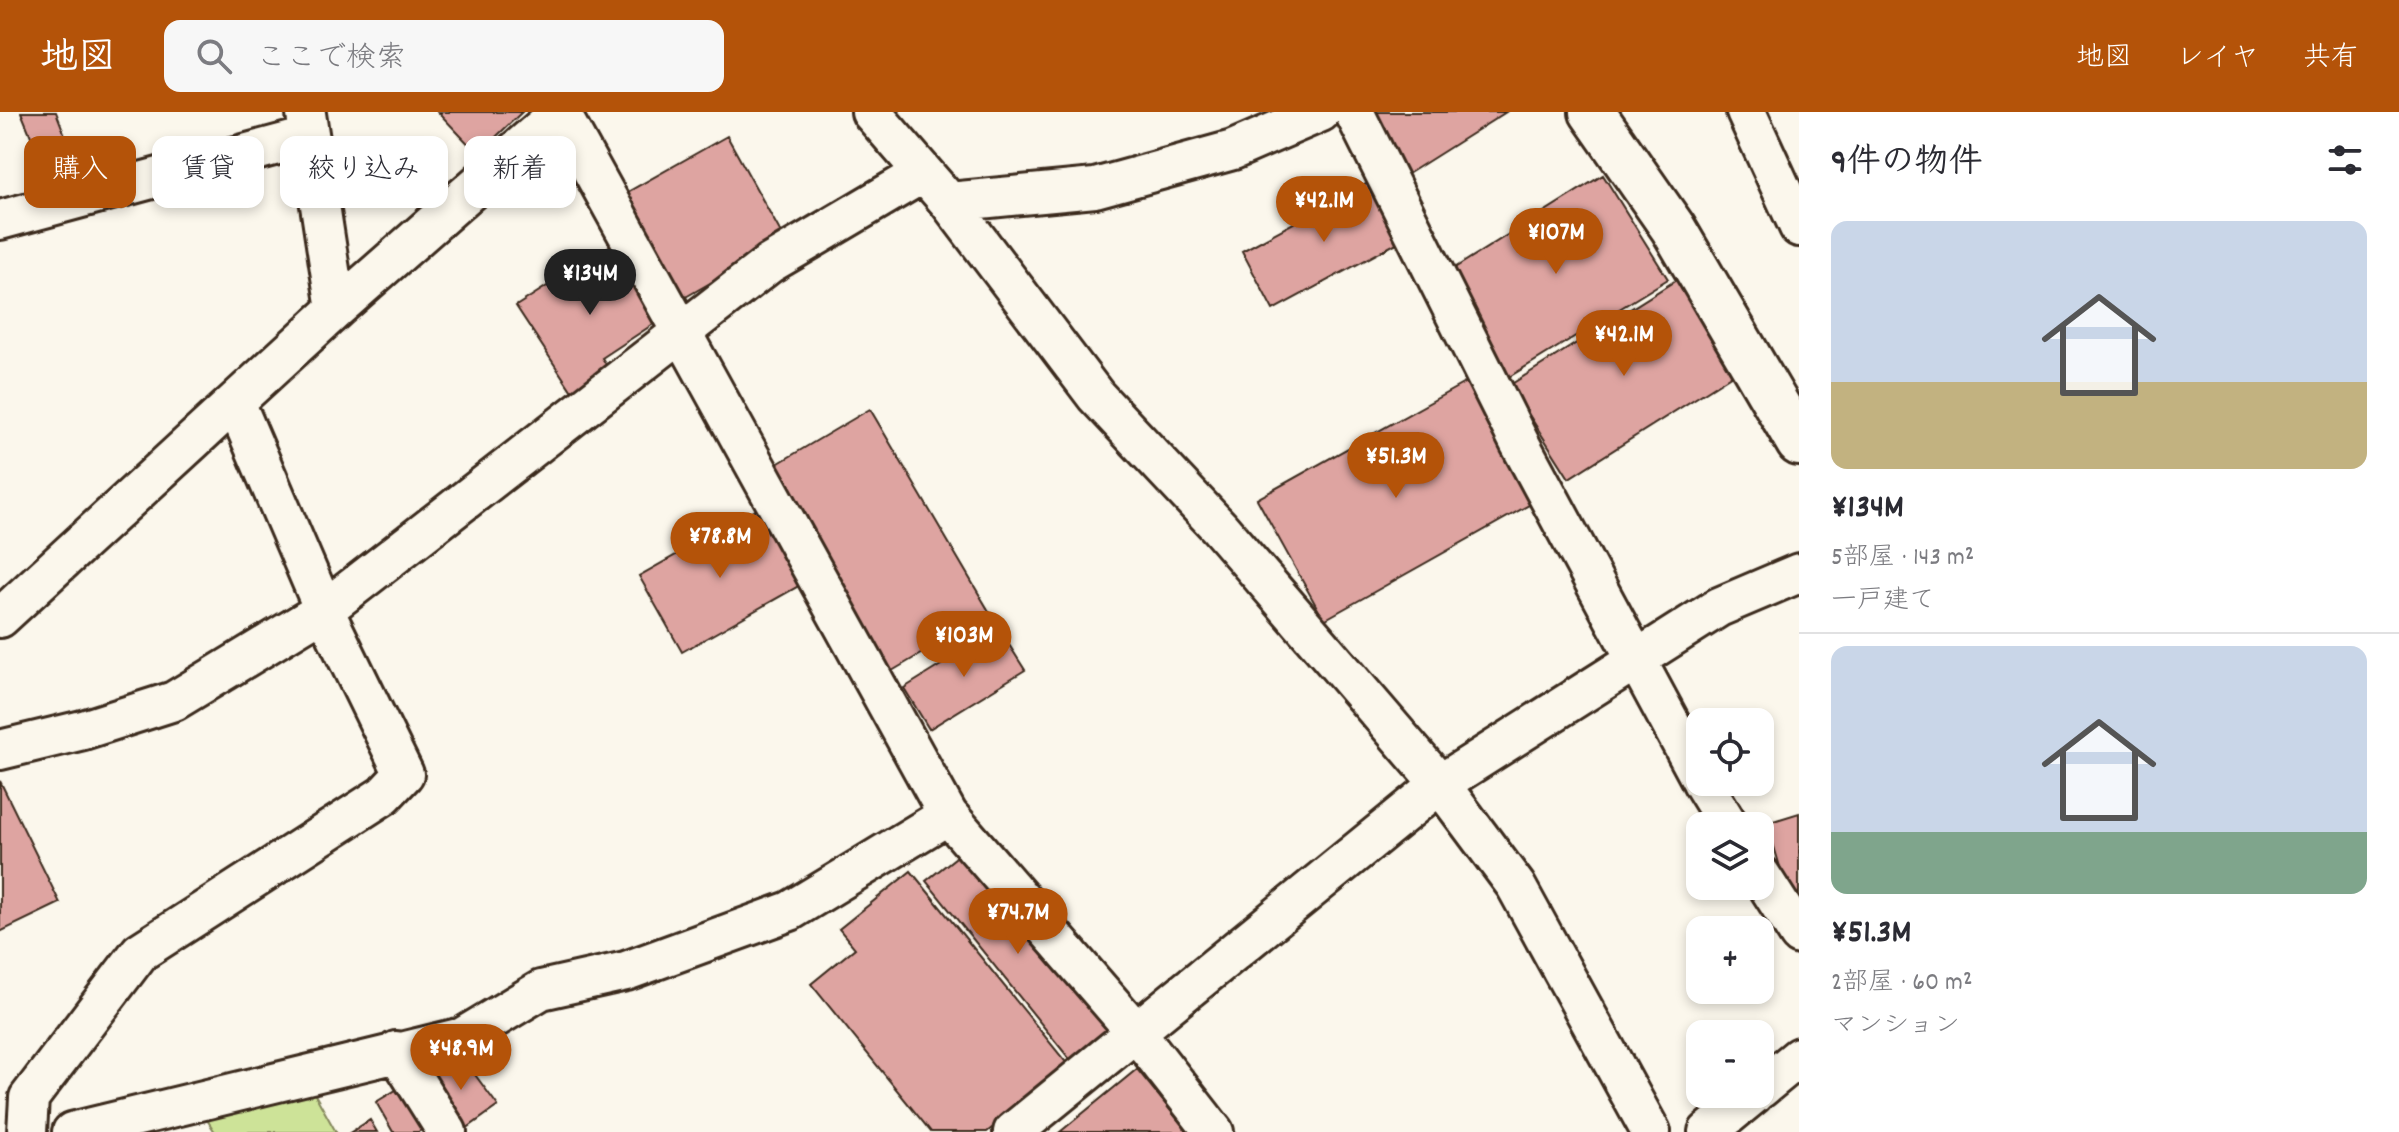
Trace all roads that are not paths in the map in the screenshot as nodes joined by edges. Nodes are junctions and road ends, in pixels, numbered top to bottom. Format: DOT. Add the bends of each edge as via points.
graph roads {
  1 [pos="560,112"];
  2 [pos="871,112"];
  3 [pos="1321,112"];
  4 [pos="1354,112"];
  5 [pos="1592,112"];
  6 [pos="1746,112"];
  7 [pos="307,124"];
  8 [pos="923,173"];
  9 [pos="949,202"];
  10 [pos="0,220"];
  11 [pos="1799,227"];
  12 [pos="336,309"];
  13 [pos="680,331"];
  14 [pos="235,402"];
  15 [pos="1799,443"];
  16 [pos="1799,573"];
  17 [pos="324,610"];
  18 [pos="0,618"];
  19 [pos="1636,661"];
  20 [pos="0,750"];
  21 [pos="1686,753"];
  22 [pos="1440,784"];
  23 [pos="948,815"];
  24 [pos="1774,896"];
  25 [pos="1799,935"];
  26 [pos="1136,1032"];
  27 [pos="396,1051"];
  28 [pos="1799,1057"];
  29 [pos="1774,1078"];
  30 [pos="1737,1108"];
  31 [pos="0,1127"];
  32 [pos="7,1132"];
  33 [pos="27,1132"];
  34 [pos="72,1132"];
  35 [pos="447,1132"];
  36 [pos="1013,1132"];
  37 [pos="1214,1132"];
  38 [pos="1651,1132"];
  39 [pos="1708,1132"];
  1 -- 12 [label="street"];
  1 -- 13 [label="street"];
  2 -- 8 [label="street"];
  3 -- 9 [label="street" via="1233,150 1095,188"];
  4 -- 19 [label="street" via="1519,442"];
  5 -- 15 [label="main road" via="1673,228"];
  6 -- 11 [label="street"];
  7 -- 10 [label="street"];
  7 -- 12 [label="street"];
  8 -- 9 [label="street"];
  8 -- 13 [label="street" via="769,264"];
  9 -- 22 [label="street" via="1096,396 1219,527"];
  12 -- 14 [label="street"];
  13 -- 17 [label="street"];
  13 -- 23 [label="street"];
  14 -- 17 [label="street"];
  14 -- 18 [label="street"];
  16 -- 19 [label="street" via="1719,607"];
  17 -- 20 [label="street" via="174,701"];
  17 -- 33 [label="street" via="404,774 384,795 140,952 29,1098"];
  19 -- 21 [label="street"];
  19 -- 22 [label="street"];
  22 -- 26 [label="street"];
  22 -- 38 [label="street" via="1516,886"];
  23 -- 26 [label="street"];
  23 -- 27 [label="street" via="790,911 626,971 541,990 463,1037"];
  24 -- 25 [label="street"];
  26 -- 36 [label="street"];
  26 -- 37 [label="street"];
  27 -- 34 [label="street"];
  27 -- 35 [label="street"];
  28 -- 29 [label="street"];
  30 -- 39 [label="street"];
  31 -- 32 [label="street"];
}
